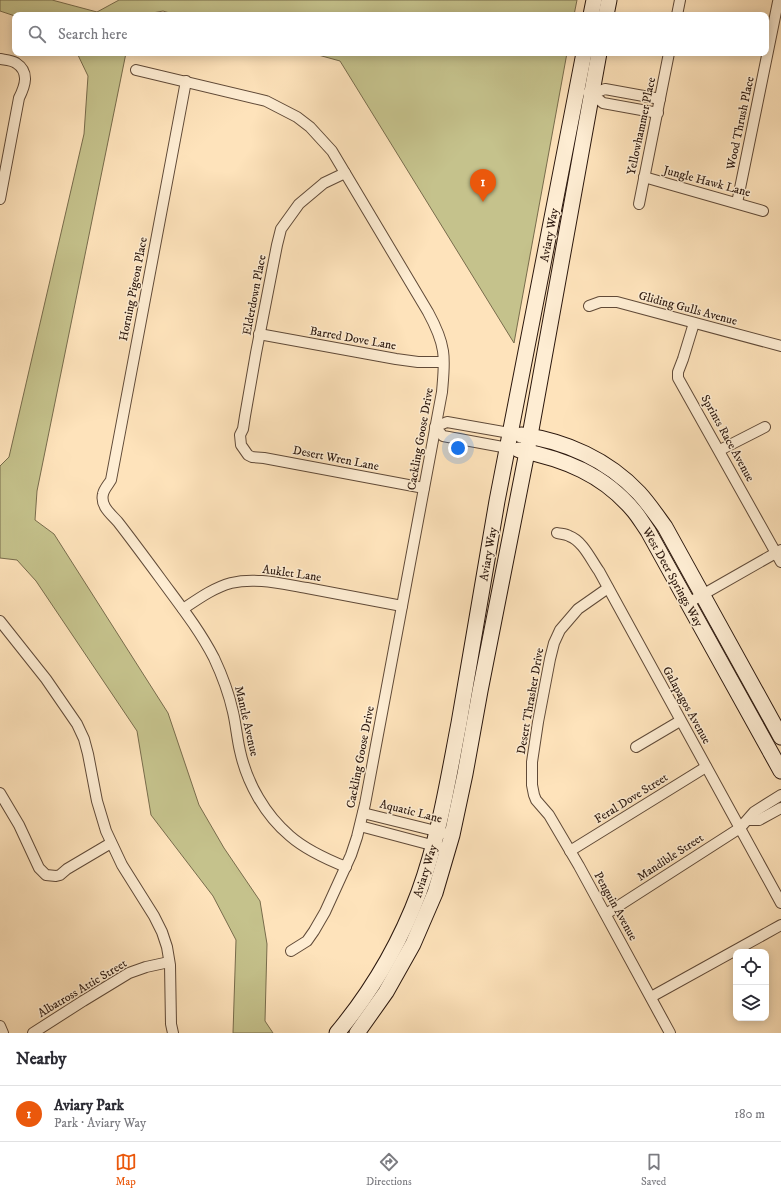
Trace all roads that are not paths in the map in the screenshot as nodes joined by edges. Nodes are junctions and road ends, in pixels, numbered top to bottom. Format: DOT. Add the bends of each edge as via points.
graph roads {
  1 [pos="594,0"];
  2 [pos="609,0"];
  3 [pos="680,0"];
  4 [pos="778,2"];
  5 [pos="592,12"];
  6 [pos="607,12"];
  7 [pos="678,12"];
  8 [pos="769,46"];
  9 [pos="583,56"];
  10 [pos="598,56"];
  11 [pos="668,56"];
  12 [pos="767,56"];
  13 [pos="0,59"];
  14 [pos="136,70"];
  15 [pos="186,82"];
  16 [pos="577,91"];
  17 [pos="592,94"];
  18 [pos="660,99"];
  19 [pos="658,113"];
  20 [pos="3,172"];
  21 [pos="345,173"];
  22 [pos="644,177"];
  23 [pos="0,198"];
  24 [pos="737,203"];
  25 [pos="638,204"];
  26 [pos="763,211"];
  27 [pos="589,306"];
  28 [pos="694,323"];
  29 [pos="259,334"];
  30 [pos="781,346"];
  31 [pos="443,362"];
  32 [pos="435,427"];
  33 [pos="764,427"];
  34 [pos="530,436"];
  35 [pos="509,440"];
  36 [pos="720,450"];
  37 [pos="244,451"];
  38 [pos="527,452"];
  39 [pos="424,488"];
  40 [pos="103,500"];
  41 [pos="557,533"];
  42 [pos="779,555"];
  43 [pos="608,588"];
  44 [pos="702,595"];
  45 [pos="688,603"];
  46 [pos="402,606"];
  47 [pos="183,608"];
  48 [pos="0,622"];
  49 [pos="680,721"];
  50 [pos="781,737"];
  51 [pos="636,747"];
  52 [pos="706,767"];
  53 [pos="781,771"];
  54 [pos="0,793"];
  55 [pos="534,795"];
  56 [pos="781,795"];
  57 [pos="781,808"];
  58 [pos="363,813"];
  59 [pos="748,820"];
  60 [pos="360,826"];
  61 [pos="740,828"];
  62 [pos="435,839"];
  63 [pos="450,842"];
  64 [pos="111,843"];
  65 [pos="570,851"];
  66 [pos="346,867"];
  67 [pos="781,903"];
  68 [pos="606,914"];
  69 [pos="781,925"];
  70 [pos="291,951"];
  71 [pos="169,962"];
  72 [pos="651,997"];
  73 [pos="0,1026"];
  74 [pos="3,1033"];
  75 [pos="33,1033"];
  76 [pos="173,1033"];
  77 [pos="337,1033"];
  78 [pos="357,1033"];
  79 [pos="670,1033"];
  1 -- 5 [label="main road"];
  2 -- 6 [label="main road"];
  3 -- 7 [label="street"];
  4 -- 8 [label="street, Wood Thrush Place"];
  9 -- 16 [label="main road, Aviary Way"];
  10 -- 17 [label="main road, Aviary Way"];
  11 -- 18 [label="street, Yellowhammer Place"];
  12 -- 24 [label="street, Wood Thrush Place"];
  13 -- 20 [label="street" via="17,63 25,77"];
  14 -- 15 [label="street, Cackling Goose Drive"];
  15 -- 21 [label="street, Cackling Goose Drive" via="266,101 296,117 323,140"];
  15 -- 40 [label="street, Horning Pigeon Place" via="111,480"];
  16 -- 17 [label="street"];
  16 -- 35 [label="main road, Aviary Way"];
  17 -- 18 [label="street" via="605,89"];
  17 -- 19 [label="street" via="603,103"];
  17 -- 34 [label="main road, Aviary Way"];
  18 -- 19 [label="street, Yellowhammer Place"];
  19 -- 22 [label="street, Yellowhammer Place"];
  20 -- 23 [label="street"];
  21 -- 29 [label="street, Elderdown Place" via="324,183 299,204 281,229"];
  21 -- 31 [label="street, Cackling Goose Drive" via="434,323 443,350"];
  22 -- 24 [label="street, Jungle Hawk Lane"];
  22 -- 25 [label="street, Yellowhammer Place"];
  24 -- 26 [label="street, Jungle Hawk Lane"];
  27 -- 28 [label="street, Gliding Gulls Avenue" via="600,302 617,302"];
  28 -- 30 [label="street, Gliding Gulls Avenue"];
  28 -- 36 [label="street, Sprints Race Avenue" via="678,378"];
  29 -- 31 [label="street, Barred Dove Lane" via="396,359"];
  29 -- 37 [label="street, Elderdown Place" via="240,435"];
  31 -- 32 [label="street, Cackling Goose Drive" via="444,376"];
  32 -- 35 [label="street" via="447,422"];
  32 -- 35 [label="street" via="443,436"];
  32 -- 39 [label="street, Cackling Goose Drive"];
  33 -- 36 [label="street"];
  34 -- 35 [label="main road, West Deer Springs Way"];
  34 -- 38 [label="main road, Aviary Way"];
  34 -- 44 [label="main road, West Deer Springs Way" via="550,440 590,456 612,469 638,493 665,527"];
  35 -- 38 [label="main road, West Deer Springs Way"];
  35 -- 62 [label="main road, Aviary Way" via="450,771"];
  36 -- 42 [label="street, Sprints Race Avenue"];
  37 -- 39 [label="street, Desert Wren Lane" via="252,457"];
  38 -- 45 [label="main road, West Deer Springs Way" via="576,466 616,493 634,511 648,531"];
  38 -- 63 [label="main road, Aviary Way" via="466,774"];
  39 -- 46 [label="street, Cackling Goose Drive"];
  40 -- 47 [label="street, Mantle Avenue" via="107,511"];
  41 -- 43 [label="street, Galapagos Avenue" via="576,540"];
  42 -- 44 [label="street"];
  43 -- 49 [label="street, Galapagos Avenue"];
  43 -- 55 [label="street, Desert Thrasher Drive" via="578,609 560,630 554,643 534,743"];
  44 -- 45 [label="street"];
  44 -- 50 [label="main road, West Deer Springs Way"];
  45 -- 53 [label="main road, West Deer Springs Way"];
  46 -- 47 [label="street, Auklet Lane" via="254,581 222,586"];
  46 -- 58 [label="street, Cackling Goose Drive"];
  47 -- 66 [label="street, Mantle Avenue" via="220,670 230,698 245,768 252,786 268,812 291,837 317,854"];
  48 -- 64 [label="street" via="46,679 77,724 84,739 97,801"];
  49 -- 51 [label="street"];
  49 -- 52 [label="street, Galapagos Avenue"];
  52 -- 61 [label="street, Galapagos Avenue"];
  52 -- 65 [label="street, Feral Dove Street"];
  54 -- 64 [label="street" via="19,824 39,868 46,875 60,875"];
  55 -- 65 [label="street, Penguin Avenue"];
  56 -- 59 [label="street, Mandible Street" via="754,812"];
  57 -- 59 [label="street" via="760,820"];
  58 -- 60 [label="street, Cackling Goose Drive"];
  58 -- 62 [label="street, Aquatic Lane"];
  59 -- 61 [label="street, Mandible Street"];
  60 -- 62 [label="street, Aquatic Lane"];
  60 -- 66 [label="street, Cackling Goose Drive"];
  61 -- 67 [label="street, Galapagos Avenue"];
  61 -- 68 [label="street, Mandible Street"];
  62 -- 63 [label="street, Aquatic Lane"];
  62 -- 63 [label="street, Aquatic Lane"];
  62 -- 77 [label="main road, Aviary Way" via="419,892 396,943 368,992"];
  63 -- 78 [label="main road, Aviary Way" via="433,898 413,944 386,992"];
  64 -- 71 [label="street" via="162,932"];
  65 -- 68 [label="street, Penguin Avenue"];
  66 -- 70 [label="street, Cackling Goose Drive" via="314,931 307,941"];
  68 -- 72 [label="street, Penguin Avenue"];
  69 -- 72 [label="street"];
  71 -- 75 [label="street, Albatross Attic Street" via="129,974"];
  71 -- 76 [label="street"];
  72 -- 79 [label="street, Penguin Avenue"];
  73 -- 74 [label="street"];
}
